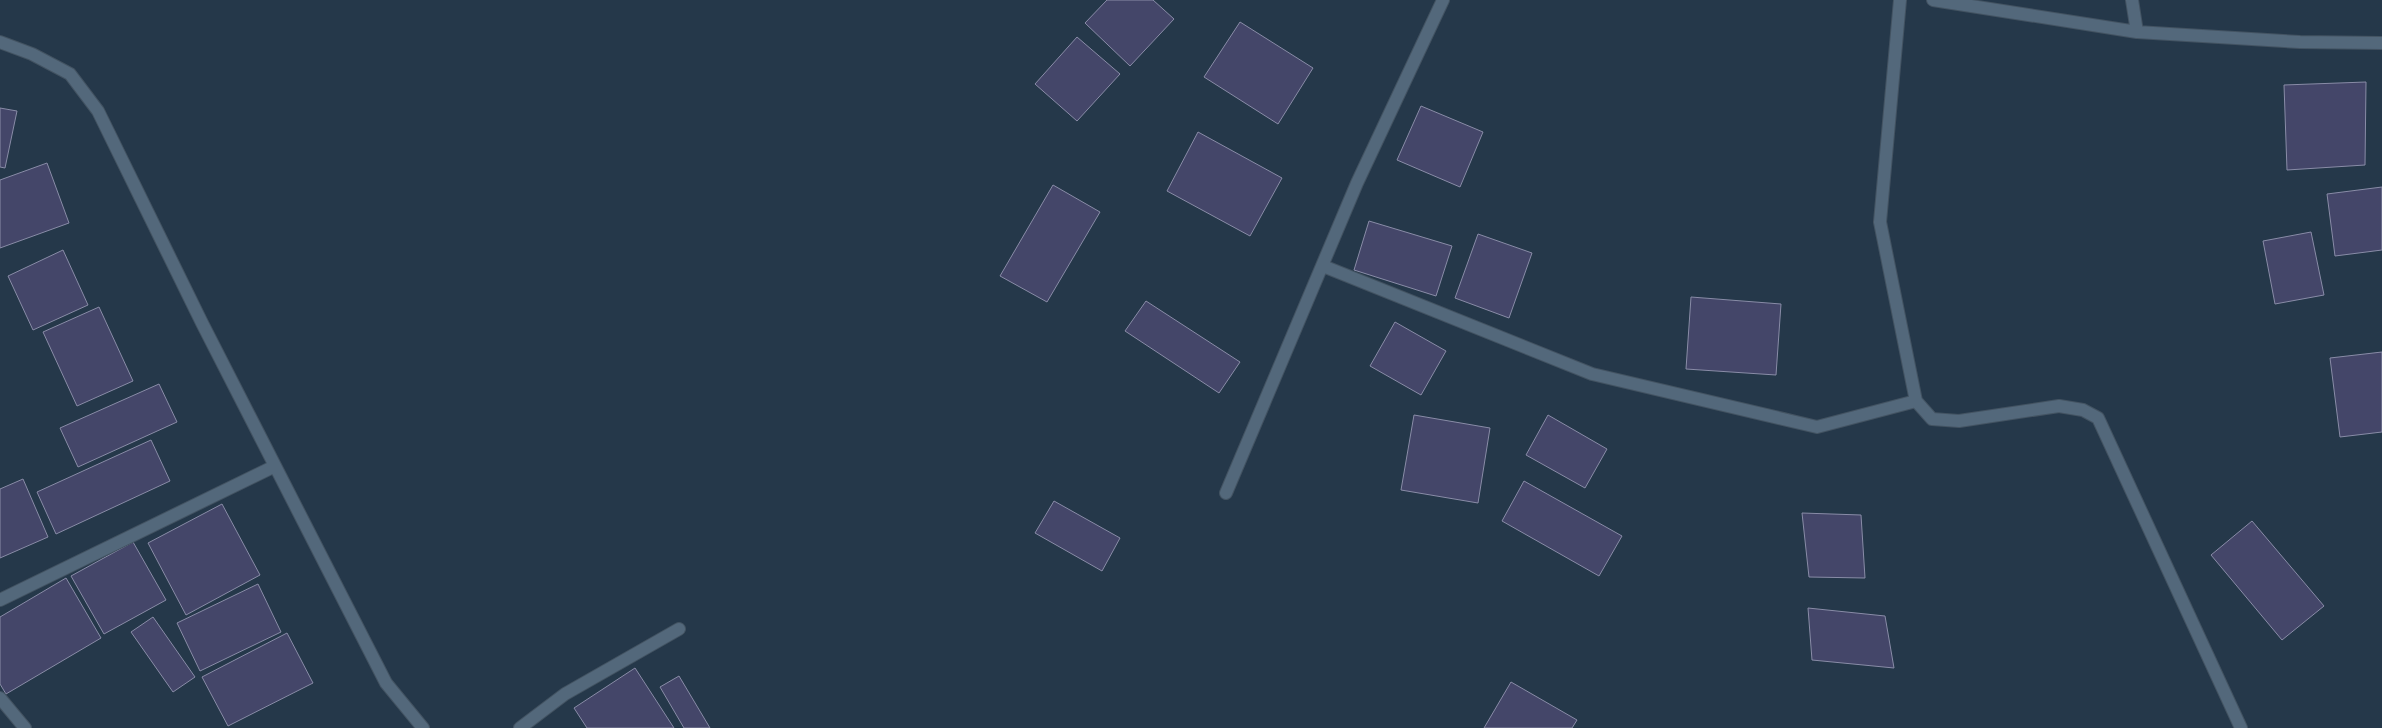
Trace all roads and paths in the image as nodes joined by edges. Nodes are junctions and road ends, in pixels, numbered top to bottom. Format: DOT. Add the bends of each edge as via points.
graph roads {
  1 [pos="1443,0"];
  2 [pos="1900,0"];
  3 [pos="1933,0"];
  4 [pos="2132,0"];
  5 [pos="2137,32"];
  6 [pos="0,42"];
  7 [pos="2382,43"];
  8 [pos="1323,266"];
  9 [pos="1916,401"];
  10 [pos="275,466"];
  11 [pos="1226,493"];
  12 [pos="0,600"];
  13 [pos="679,629"];
  14 [pos="0,698"];
  15 [pos="25,728"];
  16 [pos="423,728"];
  17 [pos="520,728"];
  18 [pos="2242,728"];
  1 -- 8 [label="street" via="1357,183"];
  2 -- 9 [label="street" via="1880,222"];
  3 -- 5 [label="street"];
  4 -- 5 [label="street"];
  5 -- 7 [label="street" via="2300,42"];
  6 -- 10 [label="street" via="70,74 98,111"];
  8 -- 9 [label="street" via="1592,374 1817,427"];
  8 -- 11 [label="street"];
  9 -- 18 [label="street" via="1932,419 1959,422 2059,406 2083,410 2098,418"];
  10 -- 12 [label="street"];
  10 -- 16 [label="street" via="386,683"];
  13 -- 17 [label="street" via="565,694"];
  14 -- 15 [label="street"];
}
